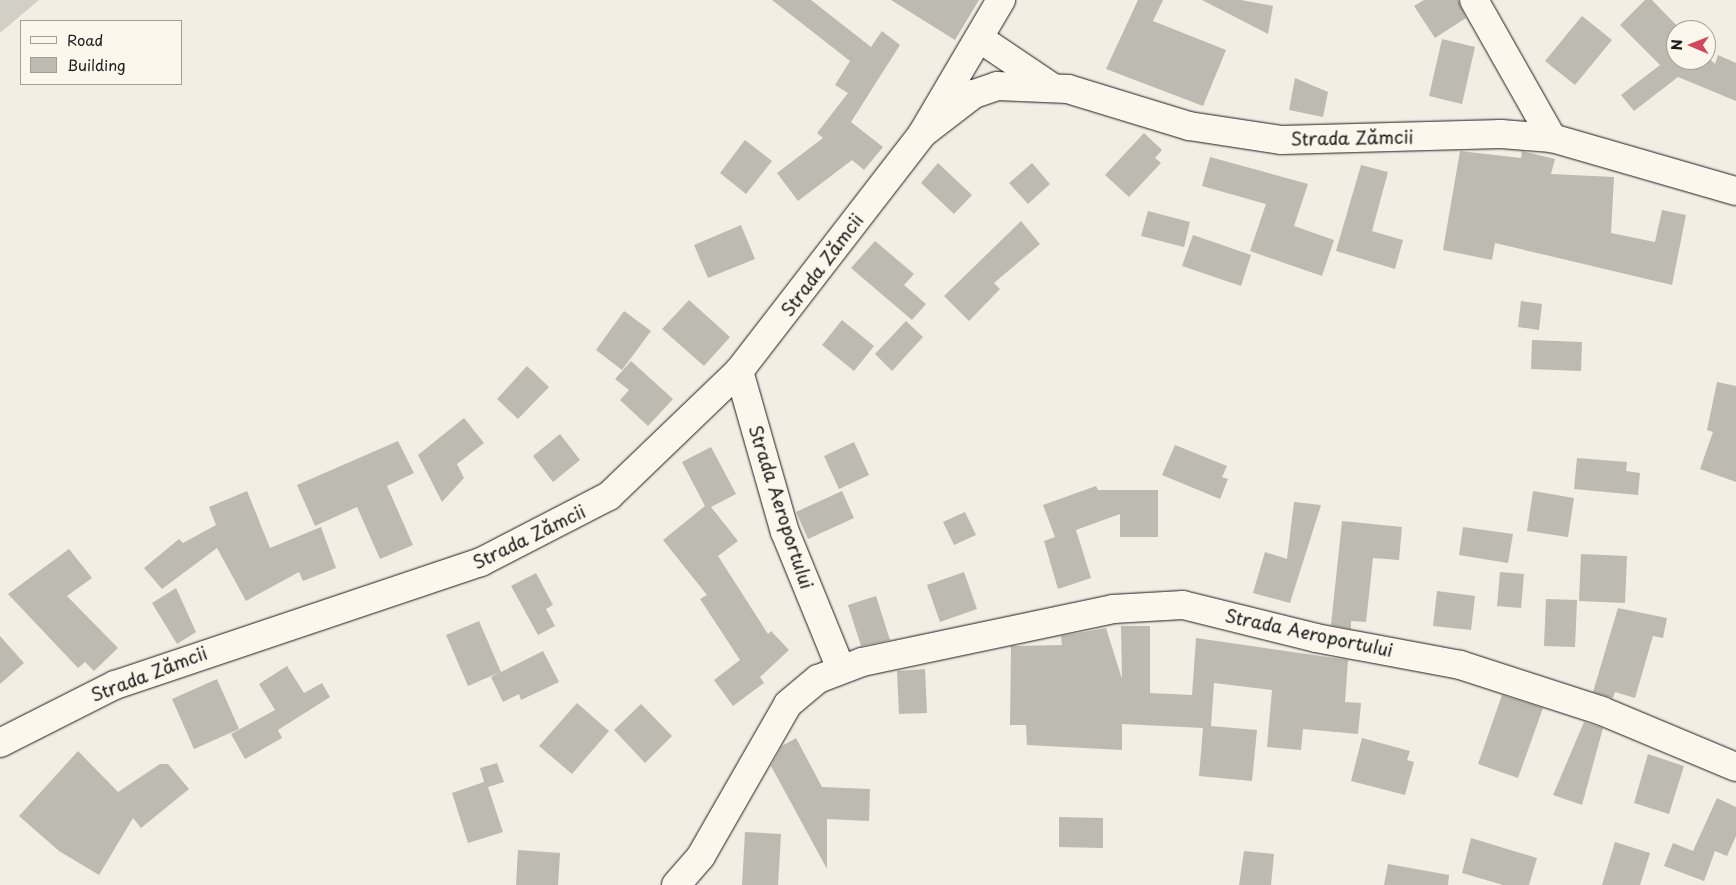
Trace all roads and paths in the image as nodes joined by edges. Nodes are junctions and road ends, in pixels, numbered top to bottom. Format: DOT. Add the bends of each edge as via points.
graph roads {
  1 [pos="1001,0"];
  2 [pos="1474,0"];
  3 [pos="979,38"];
  4 [pos="1050,86"];
  5 [pos="922,134"];
  6 [pos="1552,138"];
  7 [pos="1736,191"];
  8 [pos="739,371"];
  9 [pos="841,668"];
  10 [pos="0,743"];
  11 [pos="1736,767"];
  12 [pos="676,885"];
  1 -- 3 [label="main road, Strada Zămcii"];
  2 -- 6 [label="main road"];
  3 -- 4 [label="main road"];
  3 -- 5 [label="main road, Strada Zămcii"];
  4 -- 5 [label="main road, Strada Zămcii" via="997,86 974,94"];
  4 -- 6 [label="main road, Strada Zămcii" via="1189,126 1282,140 1501,134"];
  5 -- 8 [label="main road, Strada Zămcii"];
  6 -- 7 [label="main road, Strada Zămcii"];
  8 -- 9 [label="main road, Strada Aeroportului" via="785,532"];
  8 -- 10 [label="main road, Strada Zămcii" via="609,496 529,541 428,581 114,685"];
  9 -- 11 [label="main road, Strada Aeroportului" via="1053,620 1113,609 1182,605 1316,638 1493,674 1602,711"];
  9 -- 12 [label="main road, Strada Aeroportului" via="818,679 788,704 701,856"];
}
